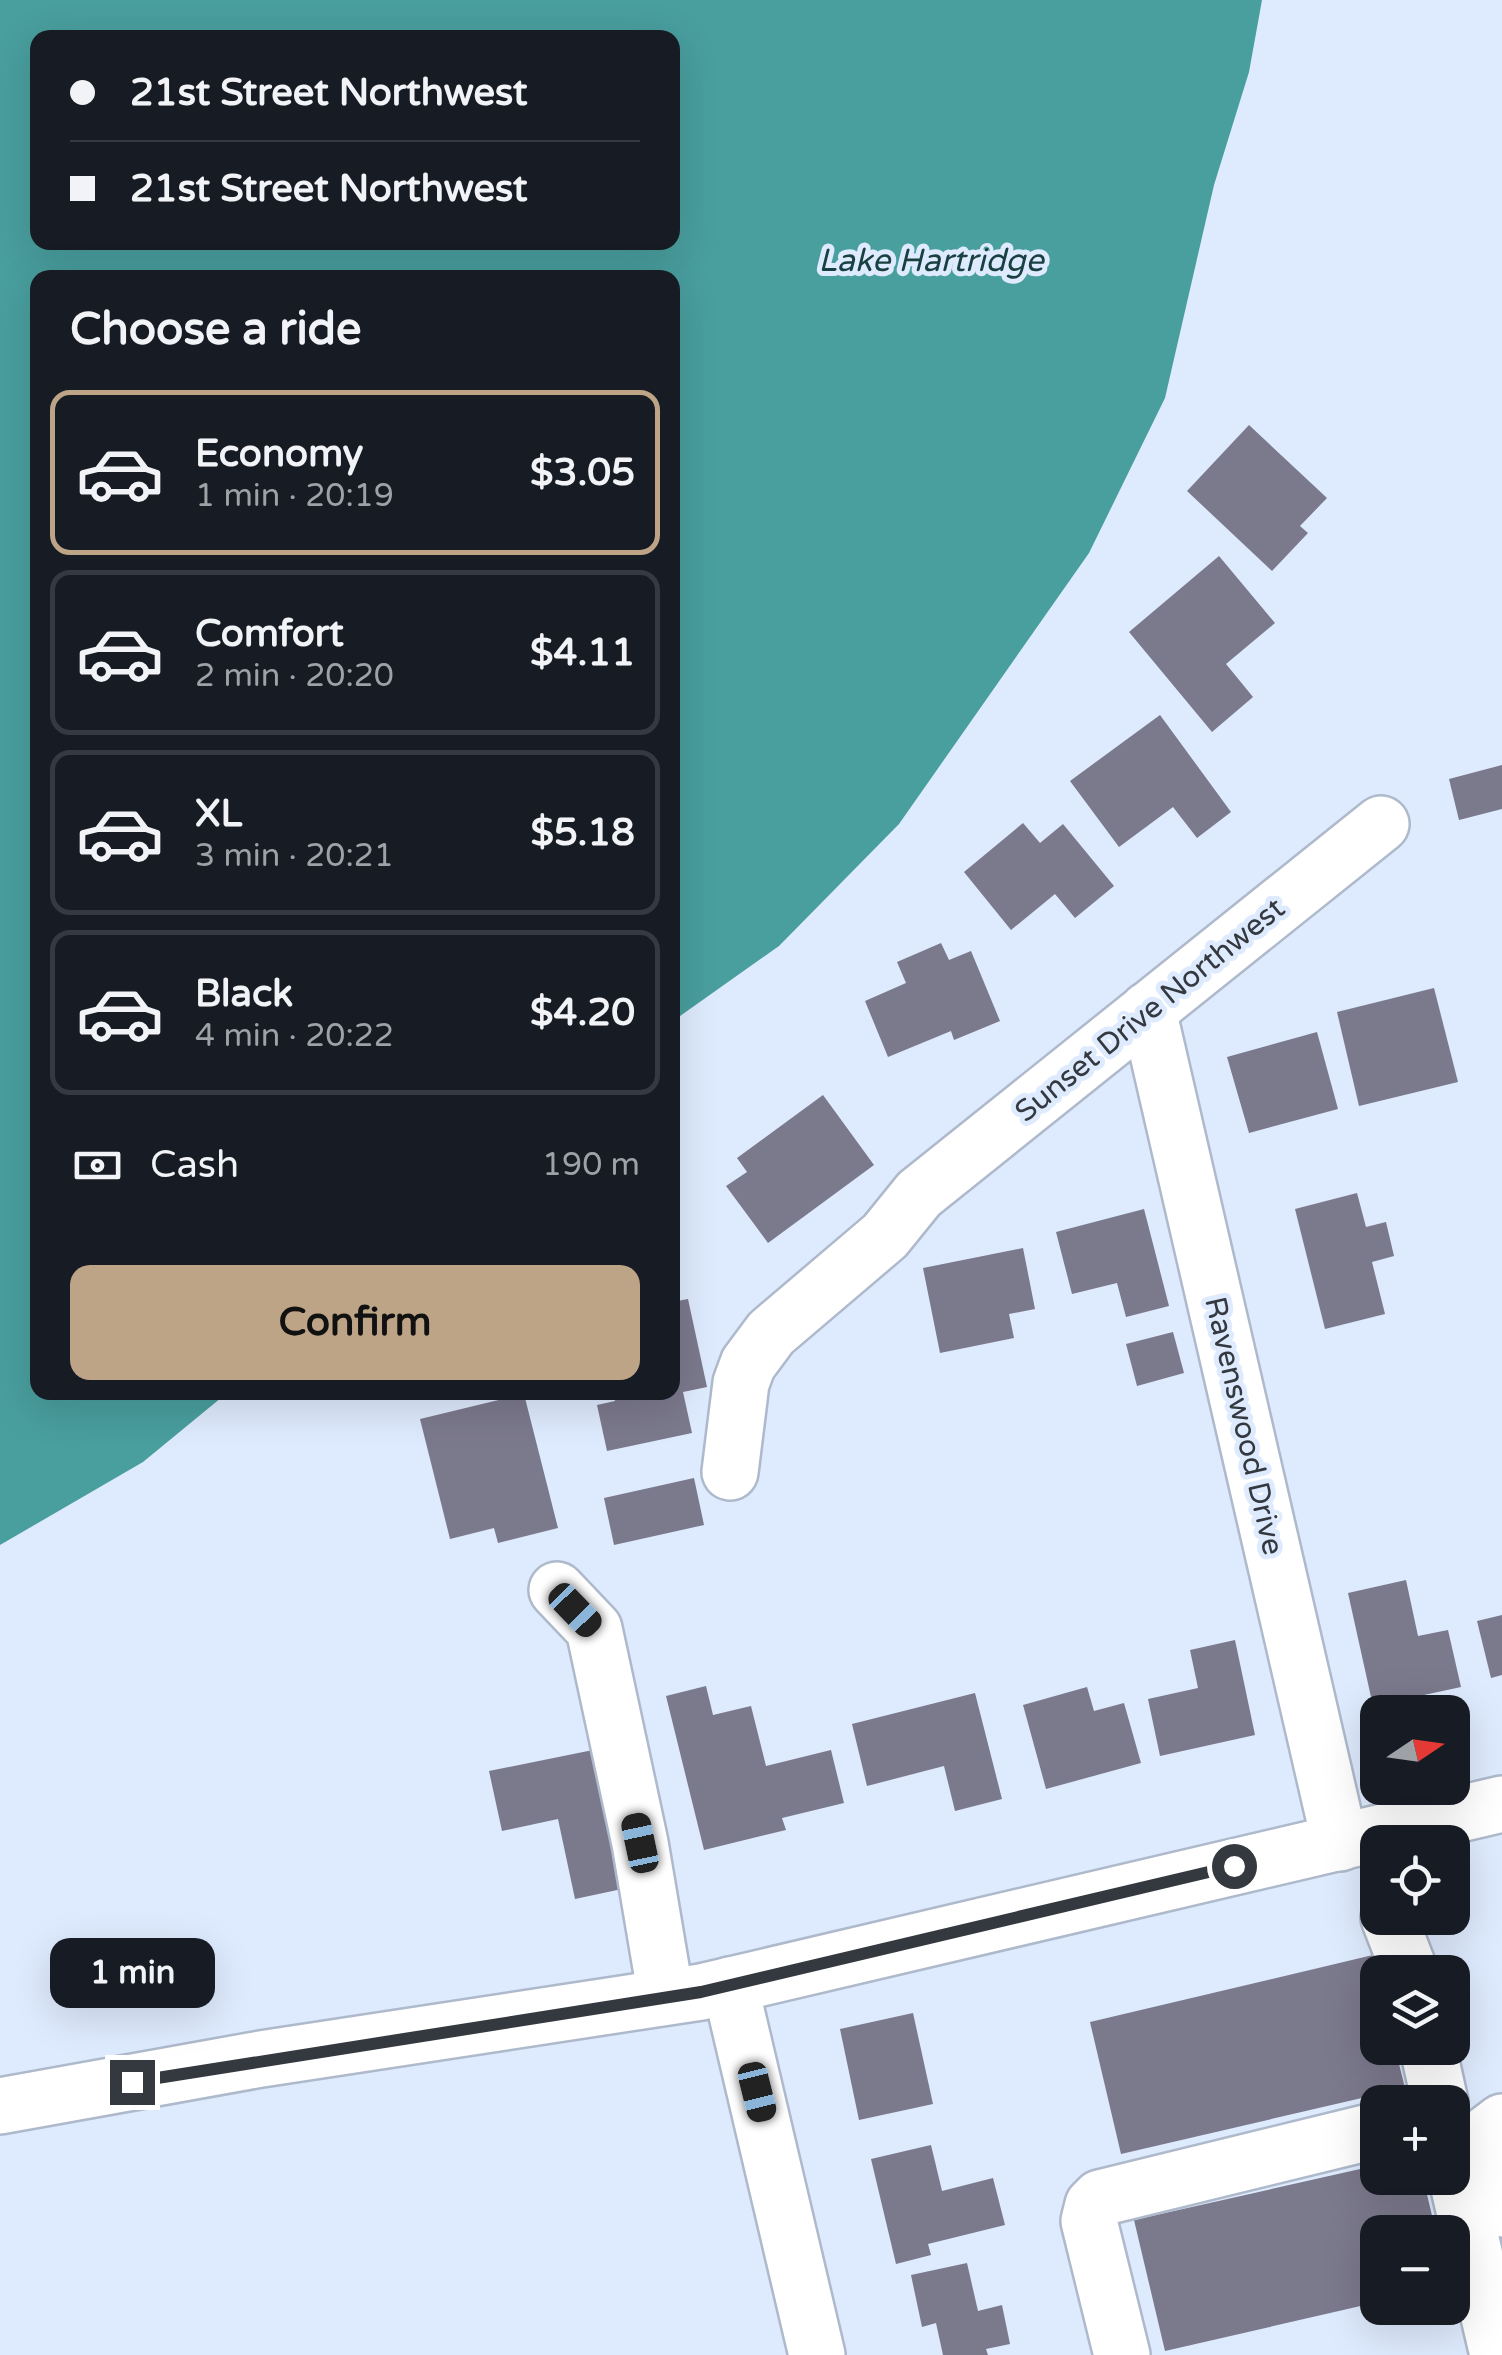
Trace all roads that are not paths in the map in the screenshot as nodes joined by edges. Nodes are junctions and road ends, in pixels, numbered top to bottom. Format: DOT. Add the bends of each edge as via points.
graph roads {
  1 [pos="1381,824"];
  2 [pos="1148,1010"];
  3 [pos="730,1472"];
  4 [pos="557,1590"];
  5 [pos="1502,1804"];
  6 [pos="1349,1841"];
  7 [pos="1360,1860"];
  8 [pos="730,1985"];
  9 [pos="666,1997"];
  10 [pos="0,2106"];
  11 [pos="1502,2122"];
  12 [pos="1360,2134"];
  13 [pos="1461,2195"];
  14 [pos="1502,2209"];
  15 [pos="817,2355"];
  16 [pos="1122,2355"];
  17 [pos="1498,2355"];
  1 -- 2 [label="street, Sunset Drive Northwest"];
  2 -- 3 [label="street, Sunset Drive Northwest" via="918,1194 885,1236 772,1333 741,1383"];
  2 -- 6 [label="street, Ravenswood Drive"];
  4 -- 9 [label="street" via="594,1629"];
  5 -- 6 [label="street"];
  6 -- 7 [label="street, Ravenswood Drive"];
  6 -- 8 [label="street"];
  8 -- 9 [label="street"];
  8 -- 15 [label="street"];
  9 -- 10 [label="street"];
  11 -- 14 [label="street" via="1486,2135"];
  12 -- 16 [label="street" via="1093,2204 1089,2221"];
  13 -- 17 [label="street"];
}
